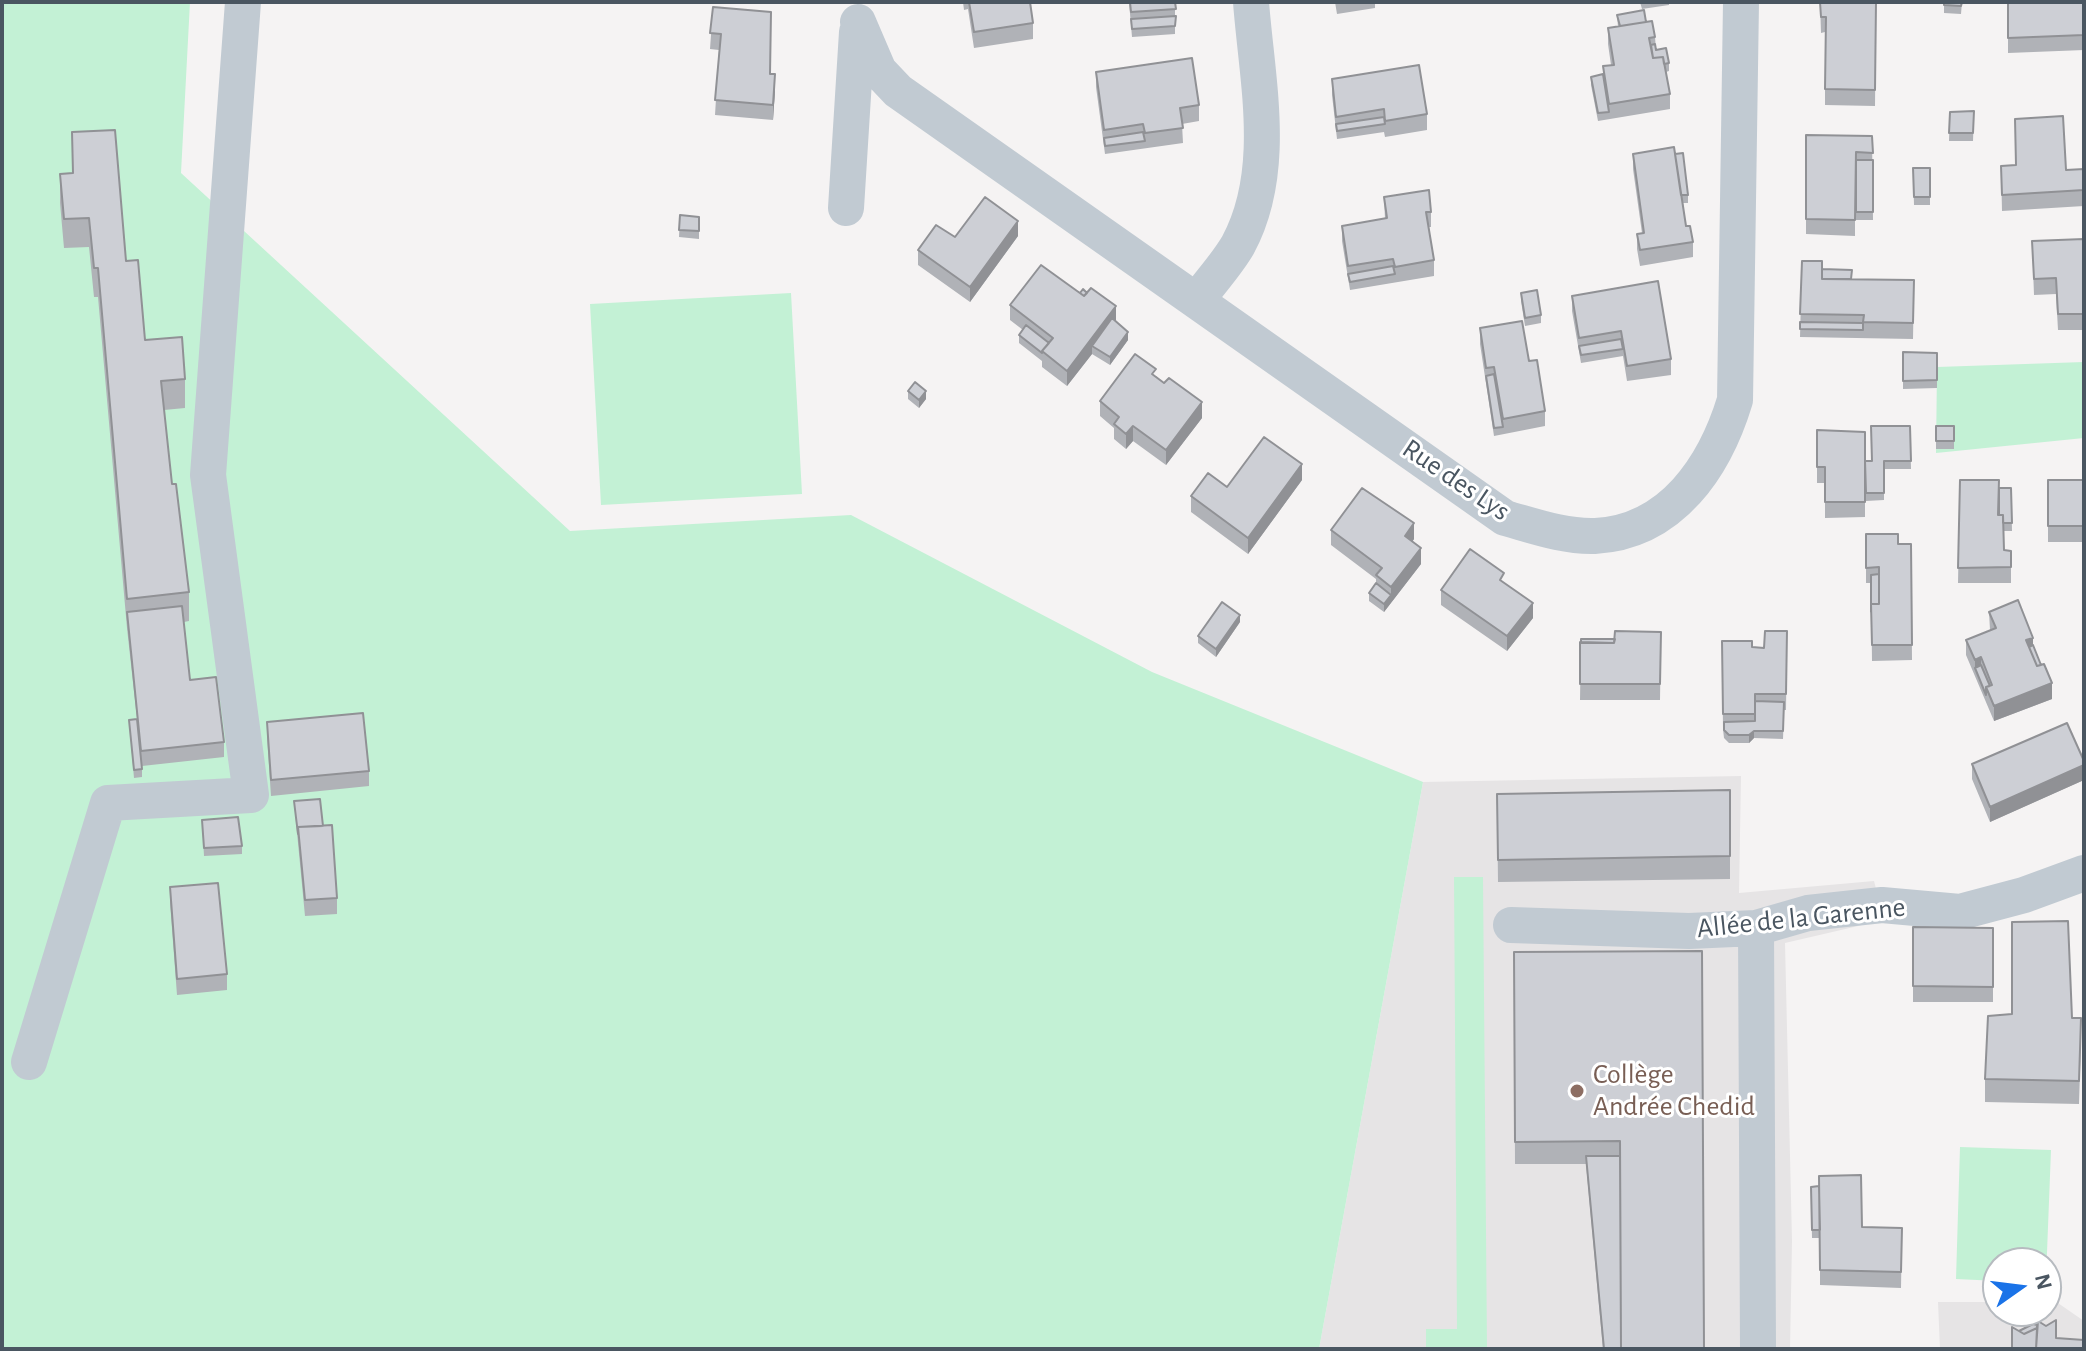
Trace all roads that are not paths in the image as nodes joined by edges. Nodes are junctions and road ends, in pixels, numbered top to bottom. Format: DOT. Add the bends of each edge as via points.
graph roads {
  1 [pos="243,2"];
  2 [pos="1251,2"];
  3 [pos="1741,2"];
  4 [pos="858,12"];
  5 [pos="846,208"];
  6 [pos="1198,299"];
  7 [pos="2084,873"];
  8 [pos="1511,925"];
  9 [pos="1756,928"];
  10 [pos="29,1062"];
  11 [pos="1758,1349"];
  1 -- 10 [label="street" via="208,475 251,795 108,803"];
  2 -- 6 [label="street" via="1262,151 1259,188 1238,245"];
  3 -- 6 [label="street, Rue des Lys" via="1735,400 1725,435 1707,468 1684,496 1633,527 1596,536 1505,518"];
  4 -- 5 [label="street"];
  4 -- 6 [label="street, Rue des Lys" via="879,71 898,91"];
  7 -- 9 [label="street, Allée de la Garenne" via="1960,912 1882,905 1808,913"];
  8 -- 9 [label="street, Allée de la Garenne"];
  9 -- 11 [label="street"];
}
